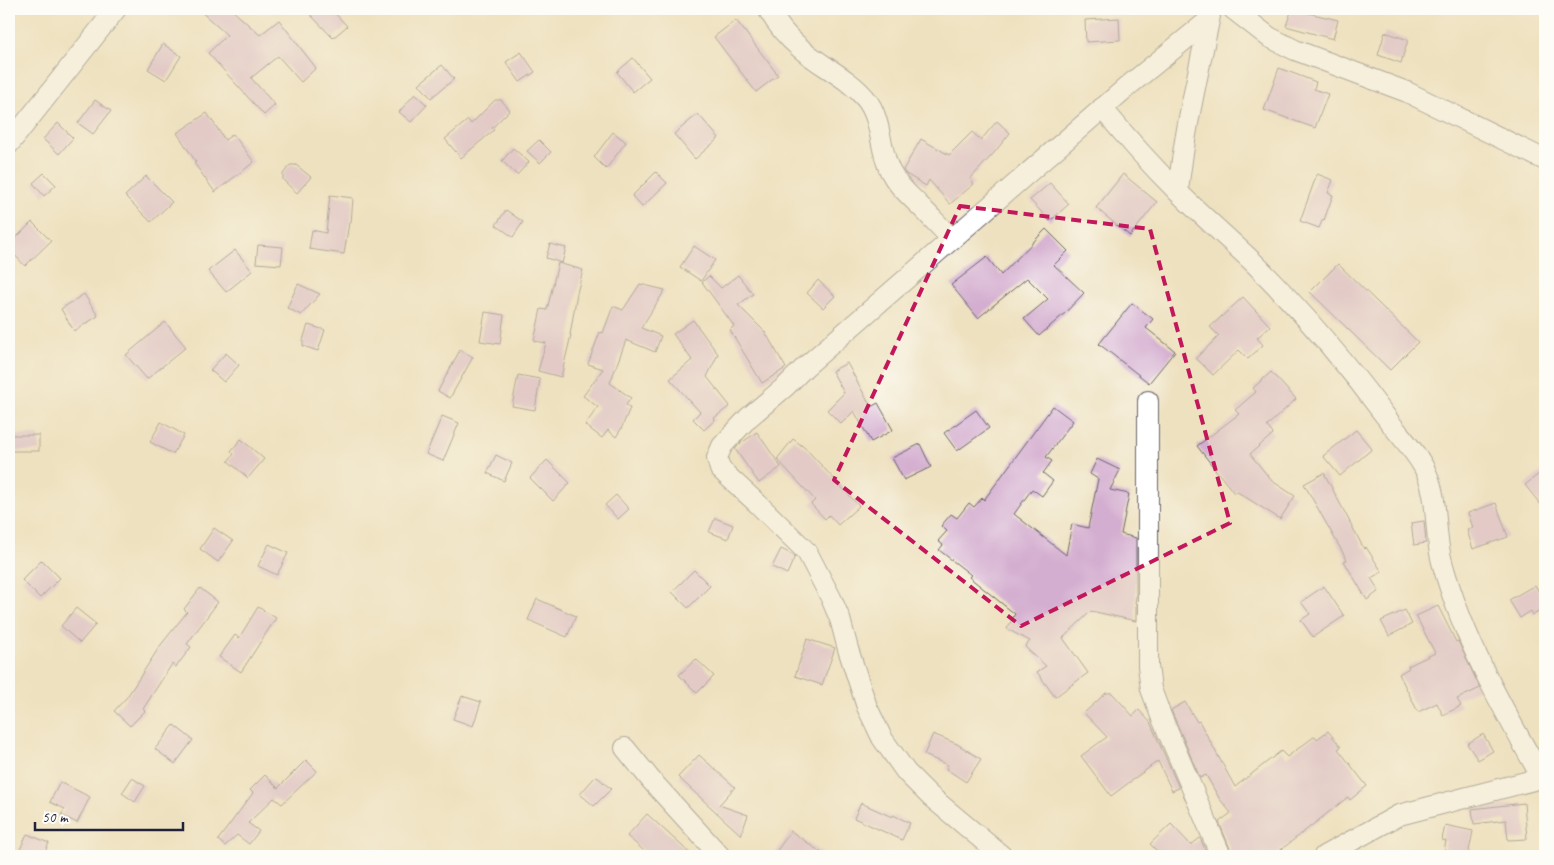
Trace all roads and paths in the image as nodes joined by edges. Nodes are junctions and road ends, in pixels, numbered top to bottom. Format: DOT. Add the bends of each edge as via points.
graph roads {
  1 [pos="116,9"];
  2 [pos="768,9"];
  3 [pos="1233,9"];
  4 [pos="1210,15"];
  5 [pos="1102,108"];
  6 [pos="9,144"];
  7 [pos="1545,160"];
  8 [pos="1178,192"];
  9 [pos="952,239"];
  10 [pos="1148,401"];
  11 [pos="625,748"];
  12 [pos="1544,778"];
  13 [pos="720,856"];
  14 [pos="1002,856"];
  15 [pos="1221,856"];
  16 [pos="1324,856"];
  1 -- 6 [label="street"];
  2 -- 9 [label="street" via="775,22 799,47 867,99 877,122 885,158 896,181"];
  3 -- 7 [label="street" via="1269,37 1295,50 1407,92"];
  4 -- 5 [label="street"];
  4 -- 8 [label="street" via="1190,110"];
  5 -- 8 [label="street"];
  5 -- 9 [label="street"];
  8 -- 12 [label="street" via="1289,300 1416,453 1431,482 1441,561 1462,622 1491,686"];
  9 -- 14 [label="street" via="748,418 722,446 717,458 720,469 807,552 840,620 867,707 906,772"];
  10 -- 15 [label="street" via="1148,666 1151,689"];
  11 -- 13 [label="street"];
  12 -- 16 [label="street" via="1399,815"];
}
